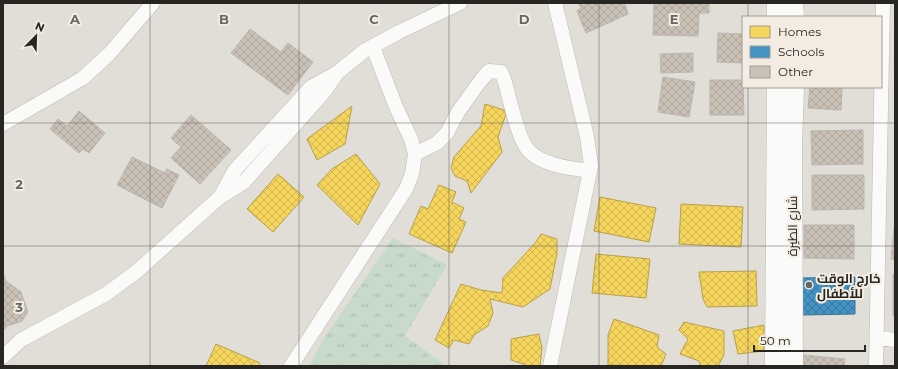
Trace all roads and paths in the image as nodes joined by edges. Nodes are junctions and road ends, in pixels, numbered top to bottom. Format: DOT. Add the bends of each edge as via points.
graph roads {
  1 [pos="153,3"];
  2 [pos="460,3"];
  3 [pos="555,3"];
  4 [pos="777,3"];
  5 [pos="793,3"];
  6 [pos="883,3"];
  7 [pos="777,16"];
  8 [pos="794,16"];
  9 [pos="373,47"];
  10 [pos="882,70"];
  11 [pos="778,88"];
  12 [pos="794,88"];
  13 [pos="882,88"];
  14 [pos="3,124"];
  15 [pos="414,154"];
  16 [pos="590,171"];
  17 [pos="878,338"];
  18 [pos="895,340"];
  19 [pos="3,357"];
  20 [pos="291,366"];
  21 [pos="550,366"];
  22 [pos="775,366"];
  23 [pos="793,366"];
  24 [pos="876,366"];
  1 -- 14 [label="street" via="109,54 83,78"];
  2 -- 9 [label="street"];
  3 -- 16 [label="street" via="587,137"];
  4 -- 7 [label="main road"];
  5 -- 8 [label="main road"];
  6 -- 10 [label="street"];
  9 -- 15 [label="street" via="411,138"];
  9 -- 19 [label="street" via="338,72 324,92 244,182 220,197 136,272 112,290 21,340"];
  11 -- 22 [label="main road, شارع الطيرة"];
  12 -- 23 [label="main road, شارع الطيرة"];
  13 -- 17 [label="street"];
  15 -- 16 [label="street" via="437,143 447,133 480,80 489,71 495,71 500,72 504,79 522,140 529,151 558,166"];
  15 -- 20 [label="street" via="412,174 406,189"];
  16 -- 21 [label="street"];
  17 -- 18 [label="street"];
  17 -- 24 [label="street"];
}
